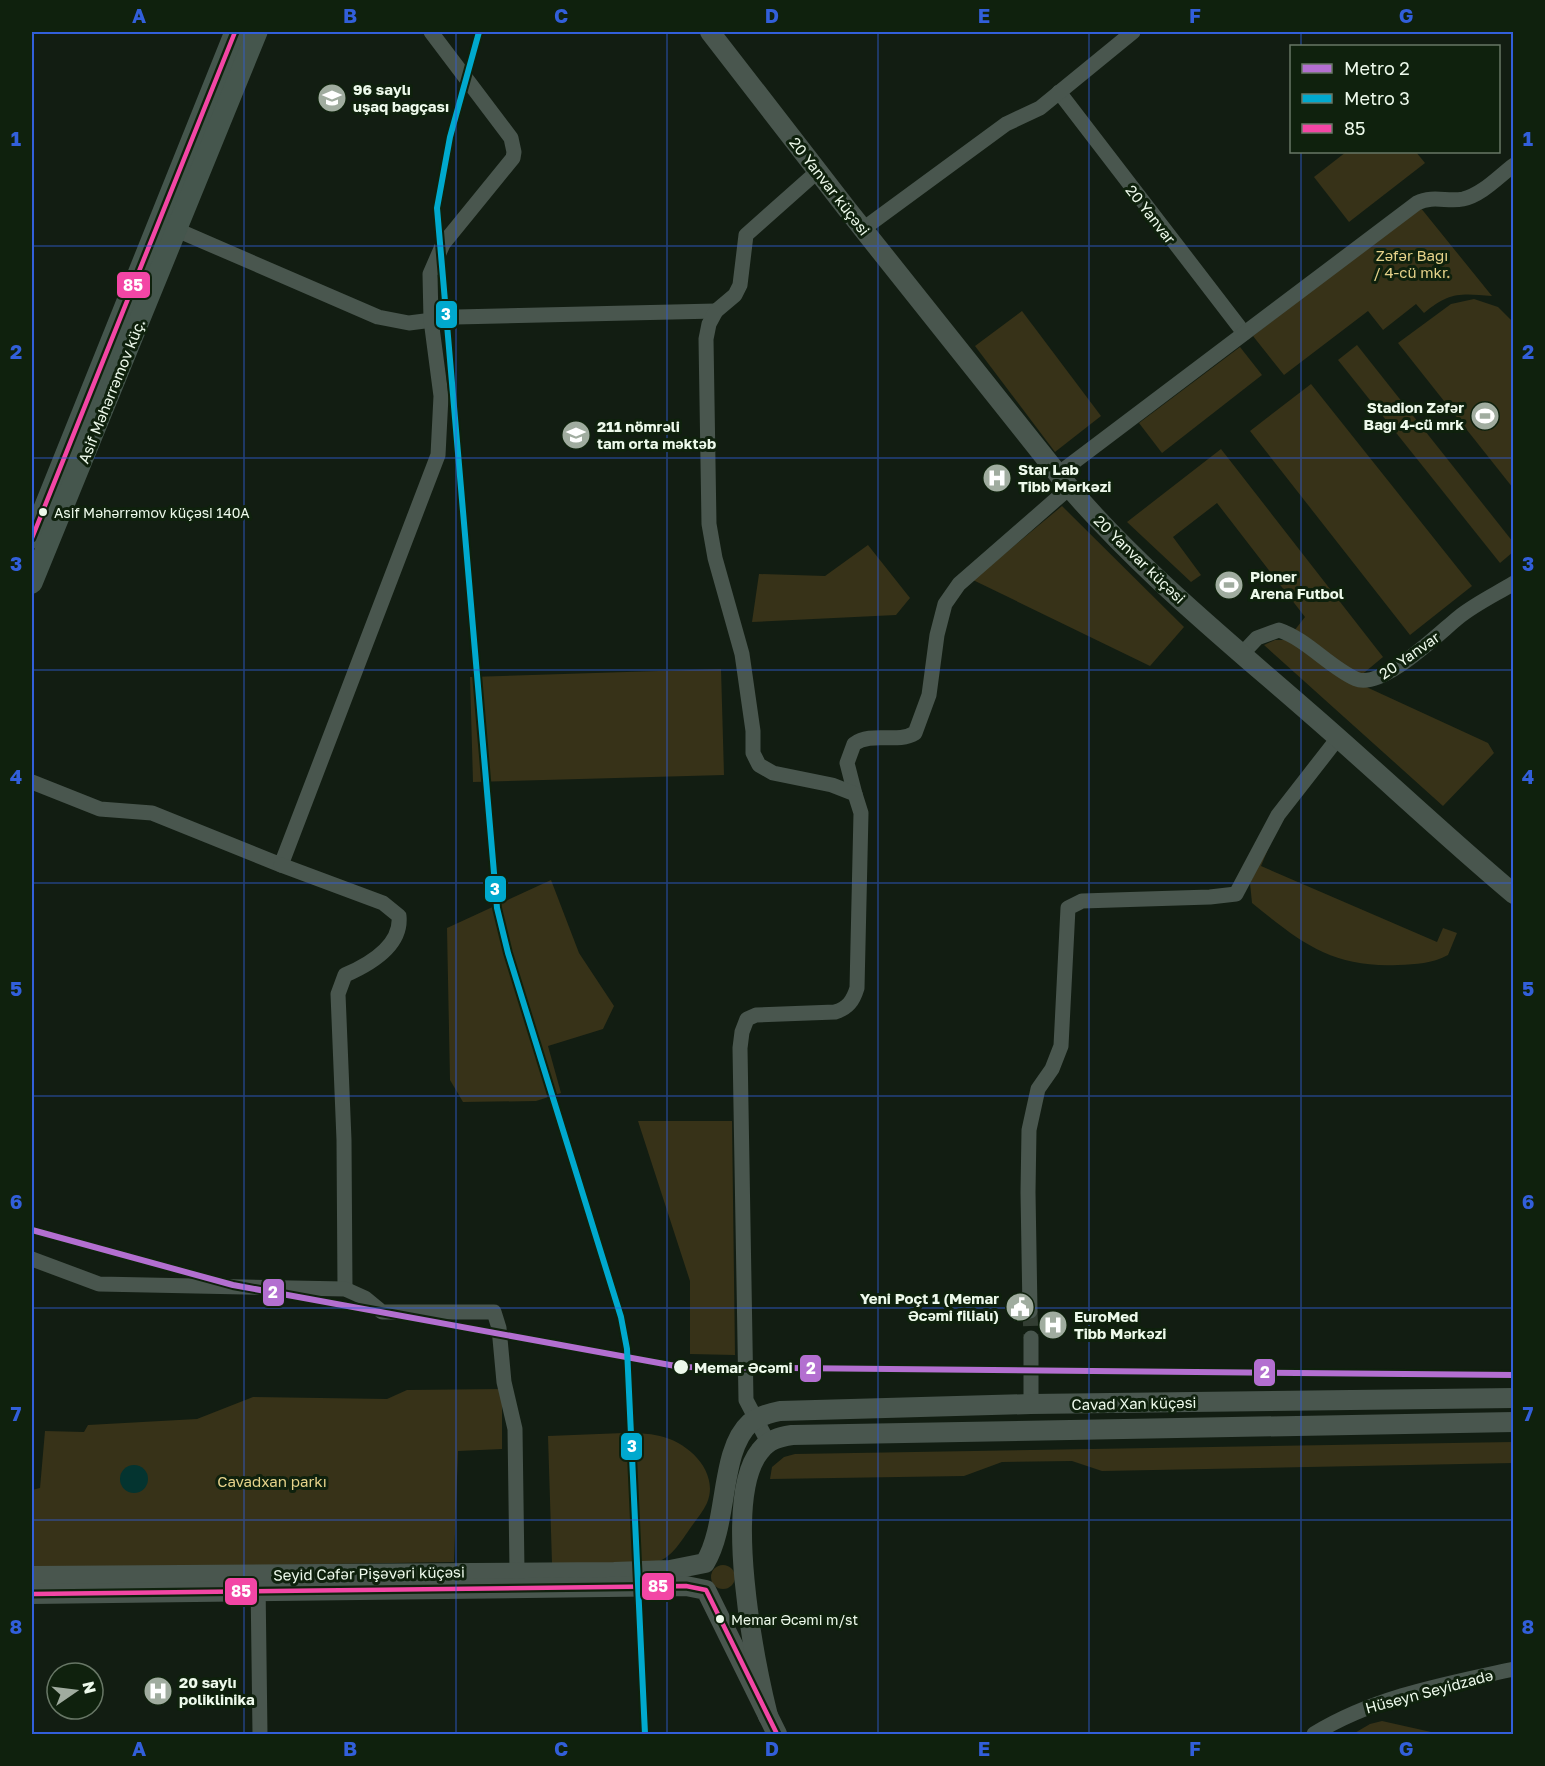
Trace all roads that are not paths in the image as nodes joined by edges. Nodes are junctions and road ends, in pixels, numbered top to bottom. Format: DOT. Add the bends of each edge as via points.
graph roads {
  1 [pos="235,32"];
  2 [pos="257,32"];
  3 [pos="431,32"];
  4 [pos="710,32"];
  5 [pos="1133,32"];
  6 [pos="1059,92"];
  7 [pos="1514,165"];
  8 [pos="818,171"];
  9 [pos="168,226"];
  10 [pos="864,229"];
  11 [pos="716,311"];
  12 [pos="431,320"];
  13 [pos="1244,333"];
  14 [pos="1063,481"];
  15 [pos="32,538"];
  16 [pos="32,582"];
  17 [pos="1514,583"];
  18 [pos="1242,654"];
  19 [pos="1338,738"];
  20 [pos="32,782"];
  21 [pos="855,794"];
  22 [pos="281,864"];
  23 [pos="1514,894"];
  24 [pos="32,1259"];
  25 [pos="345,1289"];
  26 [pos="1030,1311"];
  27 [pos="1031,1338"];
  28 [pos="1514,1398"];
  29 [pos="1031,1404"];
  30 [pos="755,1420"];
  31 [pos="1514,1422"];
  32 [pos="768,1442"];
  33 [pos="705,1563"];
  34 [pos="518,1571"];
  35 [pos="32,1576"];
  36 [pos="744,1578"];
  37 [pos="258,1582"];
  38 [pos="706,1590"];
  39 [pos="32,1594"];
  40 [pos="1514,1669"];
  41 [pos="768,1716"];
  42 [pos="260,1734"];
  43 [pos="777,1734"];
  44 [pos="1314,1734"];
  1 -- 9 [label="main road, Asif Məhərrəmov küç."];
  2 -- 9 [label="main road, Asif Məhərrəmov küç."];
  3 -- 12 [label="street" via="511,138 514,152 513,159 443,244 430,274"];
  4 -- 8 [label="street, 20 Yanvar küçəsi"];
  5 -- 6 [label="street"];
  6 -- 10 [label="street" via="1040,108 1006,124"];
  6 -- 13 [label="street, 20 Yanvar"];
  7 -- 13 [label="street" via="1470,197 1434,198 1417,203"];
  8 -- 10 [label="street, 20 Yanvar küçəsi"];
  8 -- 11 [label="street" via="746,236 740,285 735,296"];
  9 -- 12 [label="street" via="378,317 397,322"];
  9 -- 15 [label="main road, Asif Məhərrəmov küç."];
  9 -- 16 [label="main road, Asif Məhərrəmov küç."];
  10 -- 14 [label="street, 20 Yanvar küçəsi"];
  11 -- 12 [label="street"];
  11 -- 21 [label="street" via="706,339 709,524 742,654 753,753 759,765 773,773 832,785"];
  12 -- 22 [label="street" via="441,396 438,455"];
  13 -- 14 [label="street"];
  14 -- 18 [label="street, 20 Yanvar küçəsi" via="1139,560"];
  14 -- 21 [label="street" via="959,584 945,604 928,695 915,733 864,739 854,744 847,763"];
  17 -- 18 [label="street, 20 Yanvar" via="1460,616 1386,673 1368,681 1355,679 1279,630 1257,638"];
  18 -- 19 [label="street, 20 Yanvar küçəsi"];
  19 -- 23 [label="street, 20 Yanvar küçəsi"];
  19 -- 26 [label="street" via="1278,815 1236,894 1082,901 1068,908 1061,1046 1038,1089 1029,1130"];
  20 -- 22 [label="street" via="100,809 152,813"];
  21 -- 30 [label="street" via="861,813 858,977 854,998 844,1010 835,1012 756,1015 747,1019 742,1032 746,1400"];
  22 -- 25 [label="street" via="384,903 399,916 400,924 392,940 370,964 345,975 338,994"];
  24 -- 25 [label="street" via="99,1284"];
  25 -- 34 [label="street" via="382,1312 494,1312 515,1429"];
  27 -- 29 [label="street"];
  28 -- 29 [label="street, Cavad Xan küçəsi"];
  29 -- 30 [label="street, Cavad Xan küçəsi" via="789,1410"];
  30 -- 32 [label="street"];
  30 -- 33 [label="street" via="744,1430 733,1454 719,1530"];
  31 -- 32 [label="street, Cavad Xan küçəsi" via="792,1435"];
  32 -- 36 [label="street" via="756,1456 747,1483"];
  33 -- 34 [label="street, Seyid Cəfər Pişəvəri küçəsi" via="651,1571"];
  33 -- 36 [label="street" via="716,1555 730,1555 741,1564"];
  33 -- 38 [label="street" via="700,1574"];
  34 -- 37 [label="street, Seyid Cəfər Pişəvəri küçəsi"];
  35 -- 37 [label="street, Seyid Cəfər Pişəvəri küçəsi"];
  36 -- 38 [label="street" via="739,1591 726,1598"];
  36 -- 41 [label="street"];
  37 -- 38 [label="street, Seyid Cəfər Pişəvəri küçəsi" via="666,1584"];
  37 -- 39 [label="street, Seyid Cəfər Pişəvəri küçəsi"];
  37 -- 42 [label="street"];
  38 -- 41 [label="street"];
  40 -- 44 [label="street, Hüseyn Seyidzadə" via="1383,1701"];
  41 -- 43 [label="street"];
}
